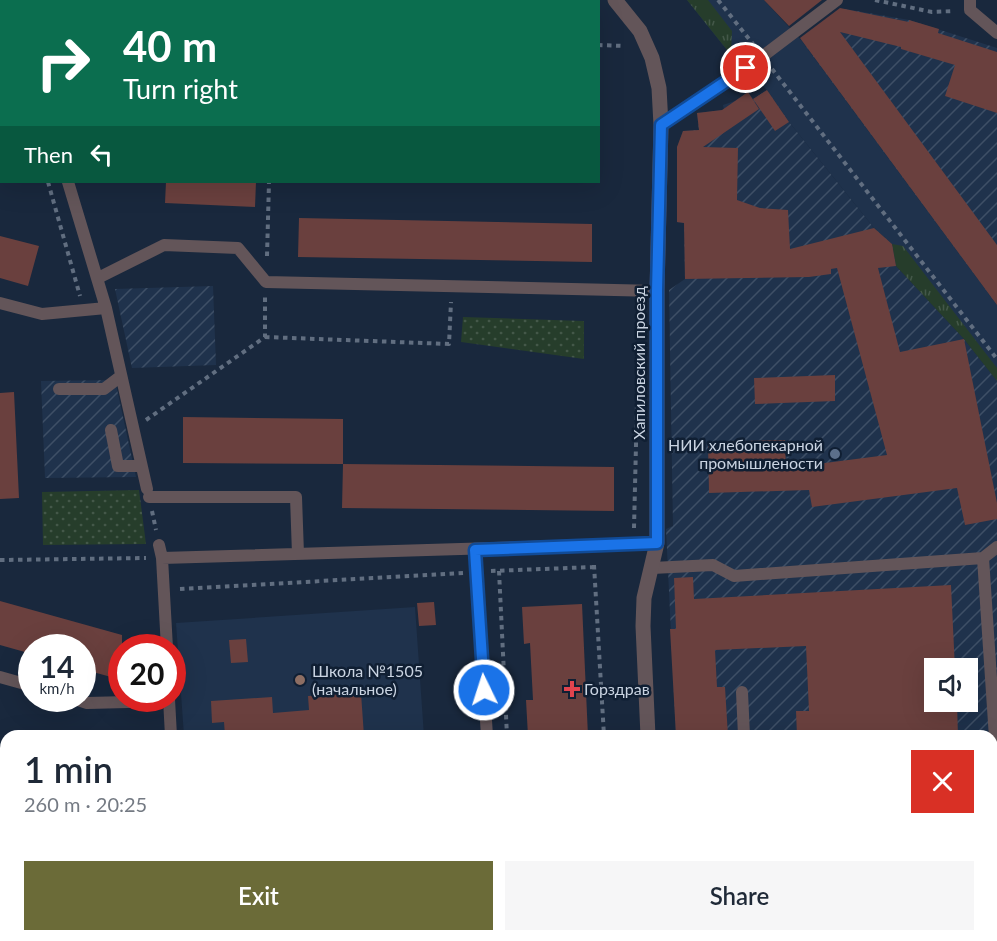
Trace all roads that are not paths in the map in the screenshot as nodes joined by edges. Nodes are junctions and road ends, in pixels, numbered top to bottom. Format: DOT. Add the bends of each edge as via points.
graph roads {
  1 [pos="615,0"];
  2 [pos="837,0"];
  3 [pos="970,5"];
  4 [pos="997,33"];
  5 [pos="661,125"];
  6 [pos="68,183"];
  7 [pos="98,278"];
  8 [pos="657,291"];
  9 [pos="0,303"];
  10 [pos="106,308"];
  11 [pos="121,376"];
  12 [pos="59,389"];
  13 [pos="111,430"];
  14 [pos="141,465"];
  15 [pos="657,543"];
  16 [pos="159,545"];
  17 [pos="997,548"];
  18 [pos="475,550"];
  19 [pos="298,554"];
  20 [pos="162,558"];
  21 [pos="983,558"];
  22 [pos="652,568"];
  23 [pos="166,634"];
  24 [pos="0,677"];
  25 [pos="18,682"];
  26 [pos="742,692"];
  27 [pos="170,712"];
  28 [pos="171,730"];
  29 [pos="487,730"];
  30 [pos="648,730"];
  31 [pos="744,730"];
  32 [pos="994,730"];
  1 -- 5 [label="street, Хапиловский проезд" via="640,31 652,58"];
  2 -- 5 [label="lane"];
  3 -- 4 [label="lane"];
  5 -- 8 [label="street, Хапиловский проезд"];
  6 -- 7 [label="lane"];
  7 -- 8 [label="lane" via="164,245 238,248 266,282"];
  7 -- 10 [label="lane"];
  8 -- 15 [label="street, Хапиловский проезд"];
  9 -- 10 [label="lane" via="42,314"];
  10 -- 11 [label="lane"];
  11 -- 12 [label="lane" via="104,388"];
  11 -- 14 [label="lane"];
  13 -- 14 [label="lane" via="118,466"];
  14 -- 19 [label="lane" via="148,493 296,497"];
  15 -- 18 [label="lane"];
  15 -- 22 [label="street, Хапиловский проезд"];
  16 -- 20 [label="lane"];
  17 -- 21 [label="lane"];
  18 -- 19 [label="lane"];
  18 -- 29 [label="lane"];
  19 -- 20 [label="lane"];
  20 -- 23 [label="lane"];
  21 -- 22 [label="lane" via="734,576 713,565"];
  21 -- 32 [label="lane"];
  22 -- 30 [label="street, Хапиловский проезд" via="644,598 643,626"];
  24 -- 25 [label="lane"];
  26 -- 31 [label="lane"];
  27 -- 28 [label="lane"];
}
